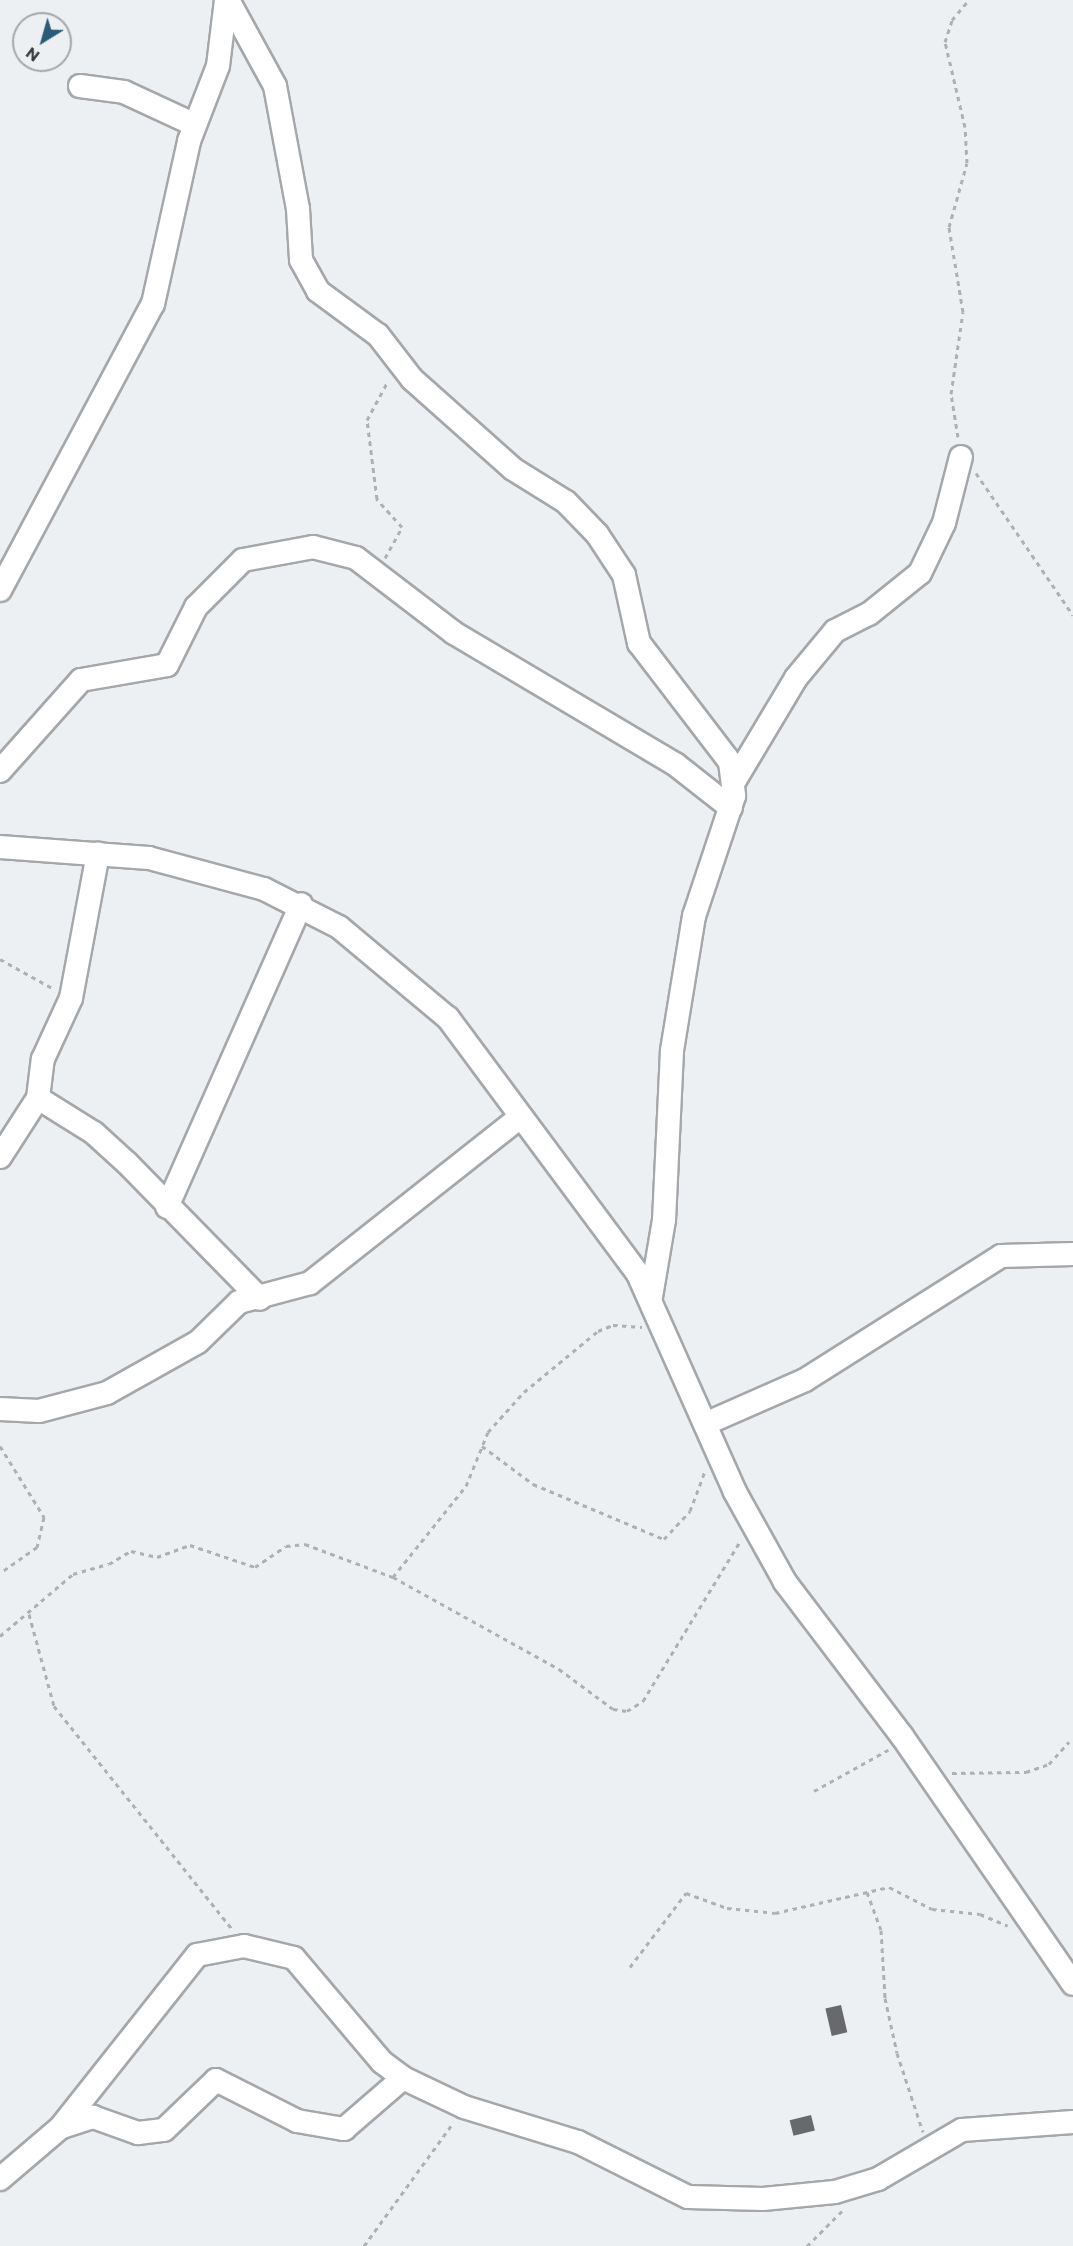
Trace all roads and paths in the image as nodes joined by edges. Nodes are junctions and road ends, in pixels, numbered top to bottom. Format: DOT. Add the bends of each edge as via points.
graph roads {
  1 [pos="205,0"];
  2 [pos="969,0"];
  3 [pos="227,3"];
  4 [pos="80,86"];
  5 [pos="195,126"];
  6 [pos="399,361"];
  7 [pos="960,460"];
  8 [pos="376,572"];
  9 [pos="0,590"];
  10 [pos="1073,615"];
  11 [pos="0,771"];
  12 [pos="735,780"];
  13 [pos="731,808"];
  14 [pos="0,847"];
  15 [pos="98,854"];
  16 [pos="301,904"];
  17 [pos="0,959"];
  18 [pos="71,998"];
  19 [pos="38,1098"];
  20 [pos="520,1117"];
  21 [pos="0,1157"];
  22 [pos="167,1206"];
  23 [pos="1073,1254"];
  24 [pos="651,1297"];
  25 [pos="260,1299"];
  26 [pos="668,1338"];
  27 [pos="0,1409"];
  28 [pos="708,1431"];
  29 [pos="0,1446"];
  30 [pos="482,1446"];
  31 [pos="753,1528"];
  32 [pos="0,1573"];
  33 [pos="393,1577"];
  34 [pos="29,1613"];
  35 [pos="0,1636"];
  36 [pos="905,1741"];
  37 [pos="1069,1743"];
  38 [pos="926,1771"];
  39 [pos="814,1791"];
  40 [pos="867,1892"];
  41 [pos="1038,1936"];
  42 [pos="244,1946"];
  43 [pos="630,1967"];
  44 [pos="1073,1984"];
  45 [pos="403,2078"];
  46 [pos="464,2107"];
  47 [pos="1073,2122"];
  48 [pos="60,2128"];
  49 [pos="932,2146"];
  50 [pos="0,2179"];
  51 [pos="863,2185"];
  52 [pos="364,2246"];
  53 [pos="807,2246"];
  1 -- 3 [label="street"];
  2 -- 7 [label="path" via="952,20 945,42 965,127 967,163 949,227 963,312 951,394"];
  3 -- 5 [label="street" via="218,66"];
  3 -- 6 [label="street" via="278,98 303,267 322,296 373,331"];
  4 -- 5 [label="street" via="124,92"];
  5 -- 9 [label="street" via="153,304"];
  6 -- 8 [label="path" via="367,420 377,499 402,527"];
  6 -- 12 [label="street" via="513,470 566,502 597,534 624,575 635,636 730,762"];
  7 -- 10 [label="path" via="982,480"];
  7 -- 12 [label="street" via="944,524 920,573 869,614 835,631 796,678"];
  8 -- 11 [label="street" via="338,550 313,548 243,560 196,607 167,665 81,680"];
  8 -- 13 [label="street" via="454,633 675,764"];
  12 -- 13 [label="street"];
  13 -- 24 [label="street" via="694,916 672,1052 664,1220"];
  14 -- 15 [label="street"];
  15 -- 16 [label="street" via="149,858 229,878"];
  15 -- 18 [label="street"];
  16 -- 20 [label="street" via="339,927 439,1008"];
  16 -- 22 [label="street"];
  17 -- 18 [label="path"];
  18 -- 19 [label="street" via="43,1059"];
  19 -- 21 [label="street"];
  19 -- 22 [label="street" via="94,1133"];
  20 -- 24 [label="street" via="621,1248"];
  20 -- 25 [label="street" via="438,1178 325,1274"];
  22 -- 25 [label="street"];
  23 -- 28 [label="street" via="1001,1256 805,1380"];
  24 -- 26 [label="street"];
  25 -- 27 [label="street" via="239,1302 198,1342 107,1394 39,1411"];
  26 -- 28 [label="street"];
  26 -- 30 [label="path" via="629,1325 597,1331 524,1392"];
  28 -- 30 [label="path" via="690,1511 664,1539 533,1484"];
  28 -- 31 [label="street"];
  29 -- 32 [label="path" via="44,1517 37,1547"];
  30 -- 33 [label="path" via="472,1476"];
  31 -- 33 [label="path" via="724,1560 643,1701 627,1711 604,1704 559,1669"];
  31 -- 36 [label="street" via="795,1597"];
  33 -- 34 [label="path" via="305,1544 286,1546 255,1567 197,1546 181,1546 157,1557 138,1550 73,1574"];
  34 -- 35 [label="path"];
  34 -- 42 [label="path" via="54,1706"];
  36 -- 38 [label="street"];
  36 -- 39 [label="path"];
  37 -- 38 [label="path" via="1049,1764 1026,1772"];
  38 -- 41 [label="street"];
  40 -- 41 [label="path" via="889,1887 932,1909 980,1914"];
  40 -- 43 [label="path" via="775,1913 727,1908 686,1893"];
  40 -- 49 [label="path" via="881,1930 885,1998 908,2100"];
  41 -- 44 [label="street"];
  42 -- 45 [label="street" via="294,1958 382,2062"];
  42 -- 48 [label="street" via="197,1955"];
  45 -- 46 [label="street"];
  45 -- 48 [label="street" via="344,2129 297,2121 216,2080 164,2130 138,2133 93,2117"];
  46 -- 51 [label="street" via="578,2142 688,2197 793,2198"];
  46 -- 52 [label="path"];
  47 -- 49 [label="street" via="962,2130"];
  48 -- 50 [label="street"];
  49 -- 51 [label="street"];
  51 -- 53 [label="path"];
}
